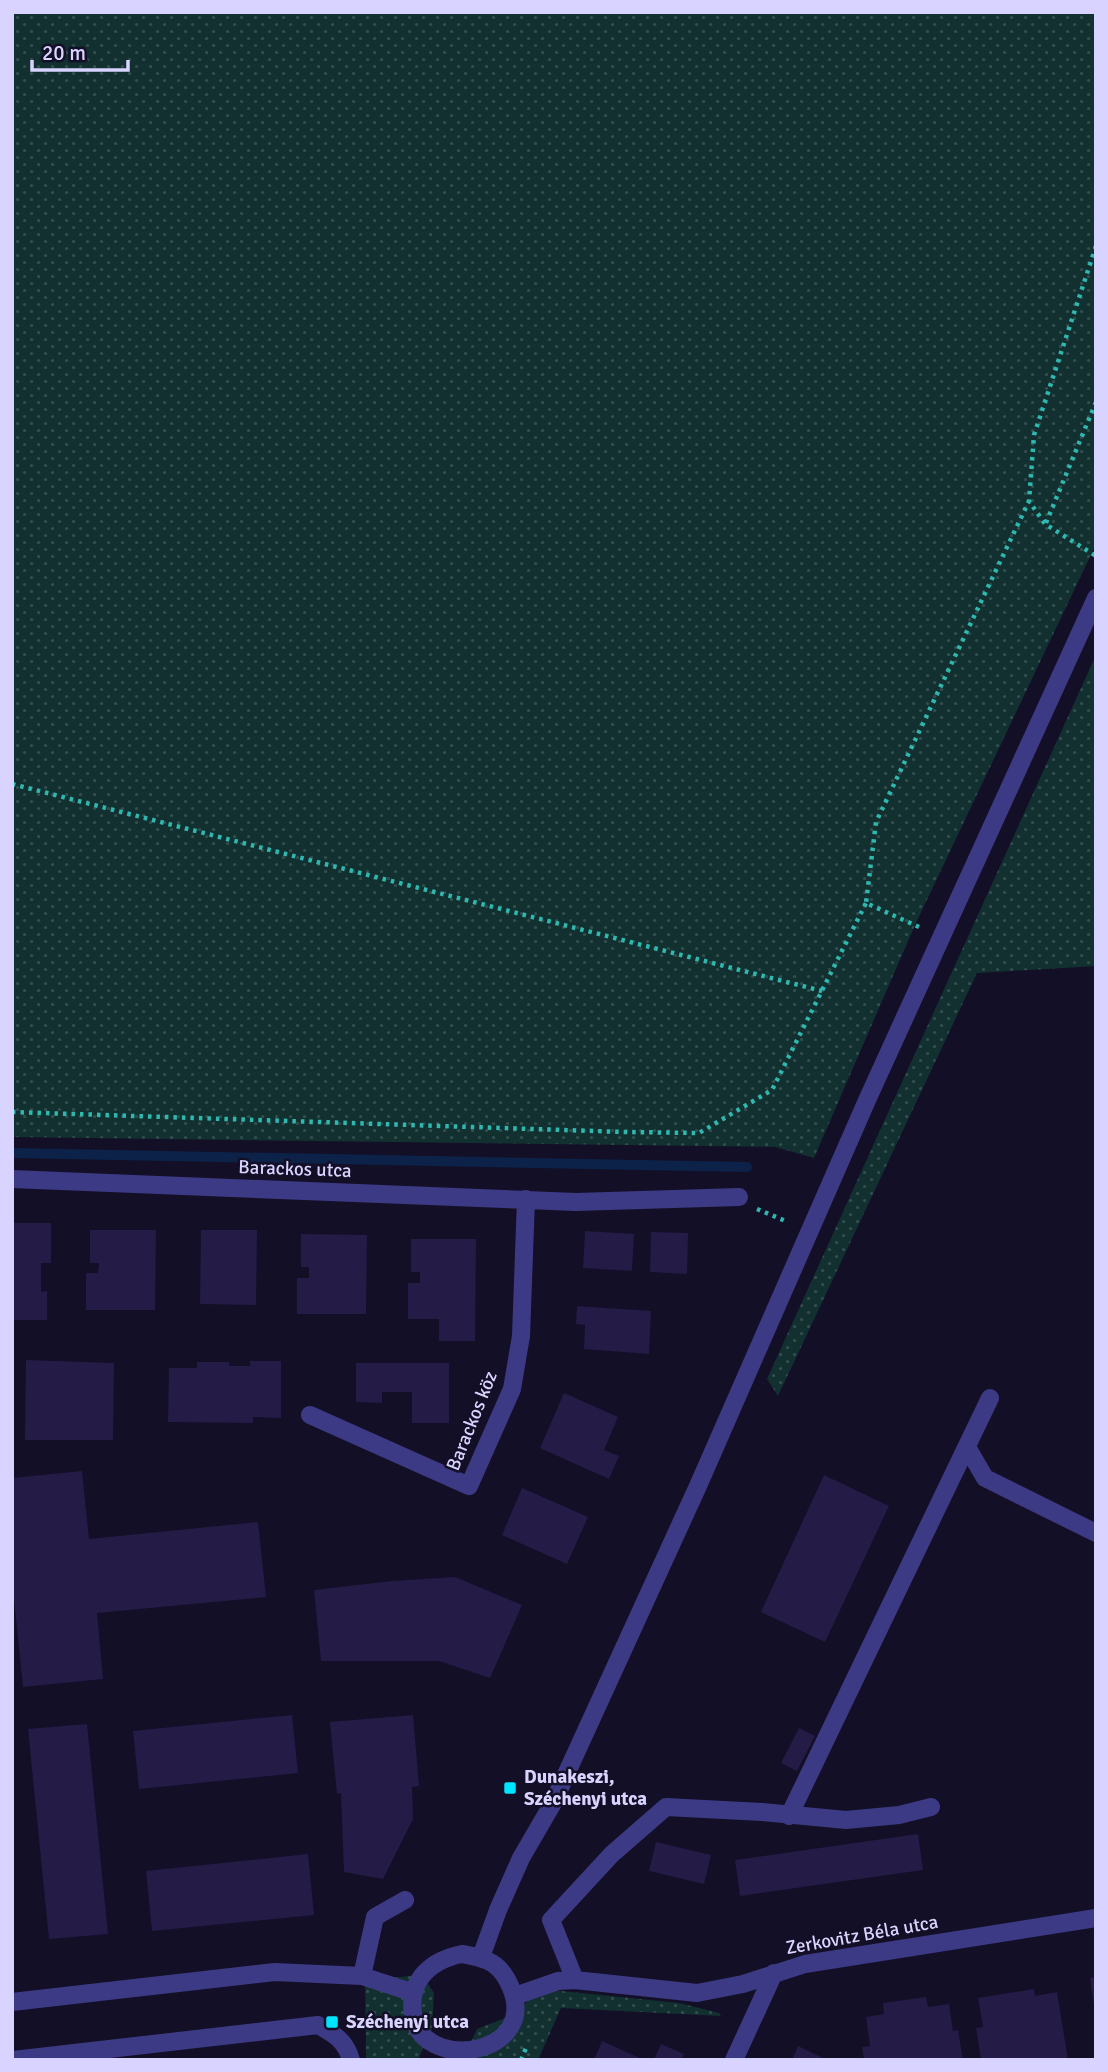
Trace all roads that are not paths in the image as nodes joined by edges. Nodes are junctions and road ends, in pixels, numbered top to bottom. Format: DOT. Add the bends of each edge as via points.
graph roads {
  1 [pos="1096,598"];
  2 [pos="12,1179"];
  3 [pos="739,1197"];
  4 [pos="526,1199"];
  5 [pos="990,1398"];
  6 [pos="310,1415"];
  7 [pos="967,1447"];
  8 [pos="1096,1533"];
  9 [pos="931,1807"];
  10 [pos="789,1816"];
  11 [pos="405,1900"];
  12 [pos="1096,1918"];
  13 [pos="481,1957"];
  14 [pos="774,1973"];
  15 [pos="362,1976"];
  16 [pos="575,1980"];
  17 [pos="414,1993"];
  18 [pos="515,1996"];
  19 [pos="12,2002"];
  20 [pos="439,2057"];
  21 [pos="13,2060"];
  22 [pos="351,2060"];
  23 [pos="734,2060"];
  1 -- 13 [label="street" via="868,1098 698,1486 553,1803 521,1858"];
  2 -- 4 [label="street, Barackos utca"];
  3 -- 4 [label="street, Barackos utca"];
  4 -- 6 [label="street, Barackos köz" via="522,1336 512,1389 469,1486"];
  5 -- 7 [label="street"];
  7 -- 8 [label="street" via="985,1478"];
  7 -- 10 [label="street"];
  9 -- 10 [label="street" via="846,1820"];
  10 -- 16 [label="street" via="666,1807 612,1854 551,1920"];
  11 -- 15 [label="street" via="374,1917"];
  12 -- 14 [label="street, Zerkovitz Béla utca" via="805,1964"];
  13 -- 17 [label="street" via="445,1957 431,1965"];
  13 -- 18 [label="street" via="506,1975"];
  14 -- 16 [label="street, Zerkovitz Béla utca" via="697,1993"];
  14 -- 23 [label="street"];
  15 -- 17 [label="street"];
  15 -- 19 [label="street" via="275,1972"];
  16 -- 18 [label="street, Zerkovitz Béla utca"];
  17 -- 20 [label="street" via="415,2026"];
  18 -- 20 [label="street" via="512,2026 503,2041 472,2058"];
  21 -- 22 [label="street" via="318,2025 337,2035"];
}
